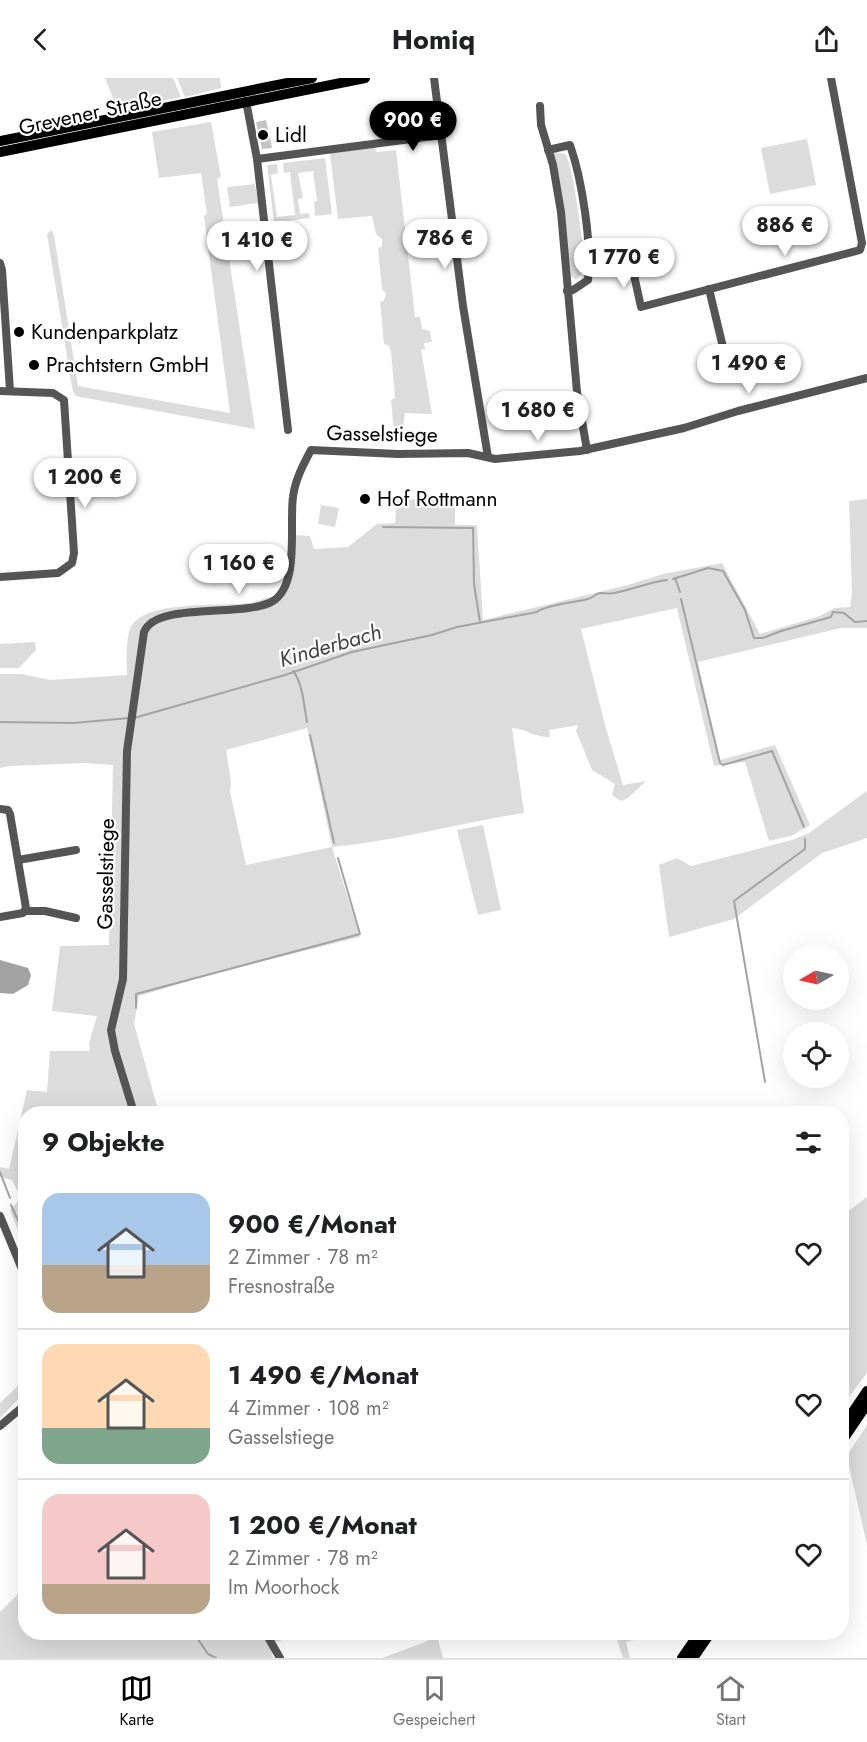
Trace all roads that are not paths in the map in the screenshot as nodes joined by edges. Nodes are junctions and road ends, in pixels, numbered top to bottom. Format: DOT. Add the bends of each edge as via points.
graph roads {
  1 [pos="312,78"];
  2 [pos="365,78"];
  3 [pos="434,78"];
  4 [pos="831,78"];
  5 [pos="246,101"];
  6 [pos="540,106"];
  7 [pos="442,135"];
  8 [pos="0,141"];
  9 [pos="548,150"];
  10 [pos="0,152"];
  11 [pos="257,159"];
  12 [pos="0,263"];
  13 [pos="633,266"];
  14 [pos="710,289"];
  15 [pos="567,291"];
  16 [pos="728,368"];
  17 [pos="867,378"];
  18 [pos="5,391"];
  19 [pos="288,430"];
  20 [pos="586,450"];
  21 [pos="488,457"];
  22 [pos="0,577"];
  23 [pos="0,809"];
  24 [pos="76,850"];
  25 [pos="18,860"];
  26 [pos="25,911"];
  27 [pos="0,917"];
  28 [pos="76,918"];
  29 [pos="132,1106"];
  30 [pos="0,1216"];
  31 [pos="18,1260"];
  32 [pos="867,1391"];
  33 [pos="867,1404"];
  34 [pos="18,1411"];
  35 [pos="849,1418"];
  36 [pos="0,1426"];
  37 [pos="849,1431"];
  38 [pos="270,1640"];
  39 [pos="694,1640"];
  40 [pos="705,1640"];
  41 [pos="280,1658"];
  42 [pos="682,1658"];
  43 [pos="693,1658"];
  1 -- 8 [label="main road, Grevener Straße"];
  2 -- 5 [label="main road, Grevener Straße"];
  3 -- 7 [label="street"];
  4 -- 14 [label="street" via="861,249"];
  5 -- 10 [label="main road, Grevener Straße"];
  5 -- 11 [label="street"];
  6 -- 9 [label="street"];
  7 -- 11 [label="street"];
  7 -- 21 [label="street" via="463,306"];
  9 -- 15 [label="street" via="561,212"];
  9 -- 15 [label="street" via="570,145 583,209 588,280"];
  11 -- 19 [label="street"];
  12 -- 18 [label="street"];
  13 -- 14 [label="street" via="641,306"];
  14 -- 16 [label="street"];
  15 -- 20 [label="street"];
  17 -- 20 [label="street, Gasselstiege" via="684,429"];
  18 -- 22 [label="street" via="51,393 64,400 74,553 72,562 58,573"];
  20 -- 21 [label="street, Gasselstiege"];
  21 -- 29 [label="street, Gasselstiege" via="468,453 311,450 296,481 290,567 279,595 272,602 251,607 164,616 146,626 127,751 123,979 111,1030"];
  23 -- 25 [label="street" via="10,814"];
  24 -- 25 [label="street"];
  25 -- 26 [label="street"];
  26 -- 27 [label="street"];
  26 -- 28 [label="street" via="45,910"];
  30 -- 31 [label="street"];
  32 -- 35 [label="main road"];
  33 -- 37 [label="main road"];
  34 -- 36 [label="street"];
  38 -- 41 [label="street"];
  39 -- 42 [label="main road"];
  40 -- 43 [label="main road"];
}
